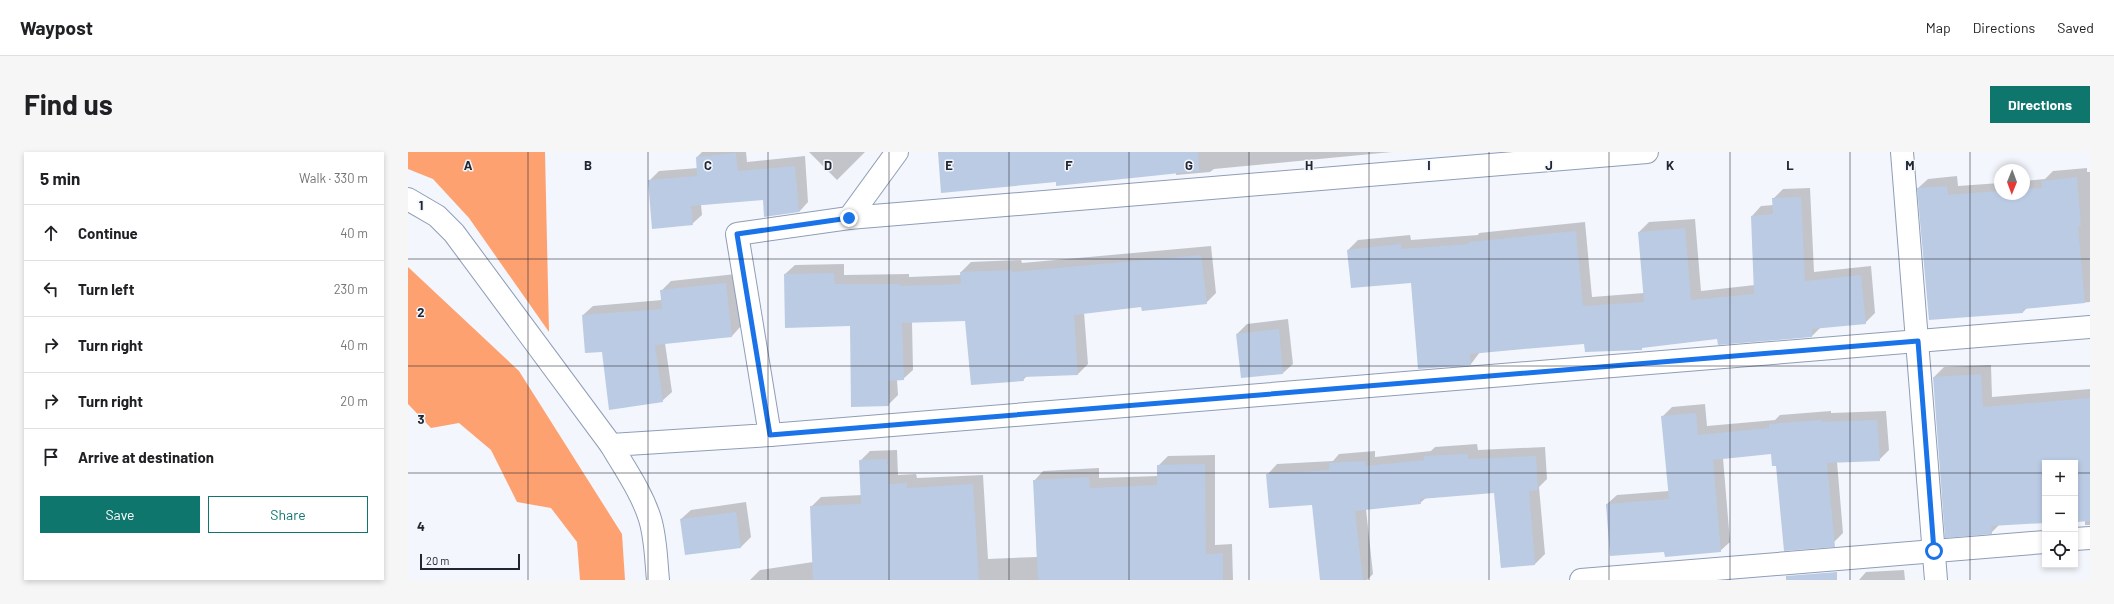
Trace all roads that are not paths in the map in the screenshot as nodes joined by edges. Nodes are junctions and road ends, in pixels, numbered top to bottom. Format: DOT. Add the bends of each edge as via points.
graph roads {
  1 [pos="898,152"];
  2 [pos="1647,152"];
  3 [pos="1902,152"];
  4 [pos="408,199"];
  5 [pos="849,218"];
  6 [pos="2090,327"];
  7 [pos="1918,341"];
  8 [pos="770,435"];
  9 [pos="611,445"];
  10 [pos="2090,538"];
  11 [pos="2078,539"];
  12 [pos="2042,542"];
  13 [pos="1934,551"];
  14 [pos="658,580"];
  15 [pos="1581,580"];
  16 [pos="1936,580"];
  1 -- 5 [label="street"];
  2 -- 5 [label="street"];
  3 -- 7 [label="street"];
  4 -- 9 [label="street" via="437,216 454,233"];
  5 -- 8 [label="street" via="737,234"];
  6 -- 7 [label="street"];
  7 -- 8 [label="street"];
  7 -- 13 [label="street"];
  8 -- 9 [label="street"];
  9 -- 14 [label="street" via="638,491 650,519"];
  10 -- 11 [label="street"];
  12 -- 13 [label="street"];
  13 -- 15 [label="street"];
  13 -- 16 [label="street"];
}
